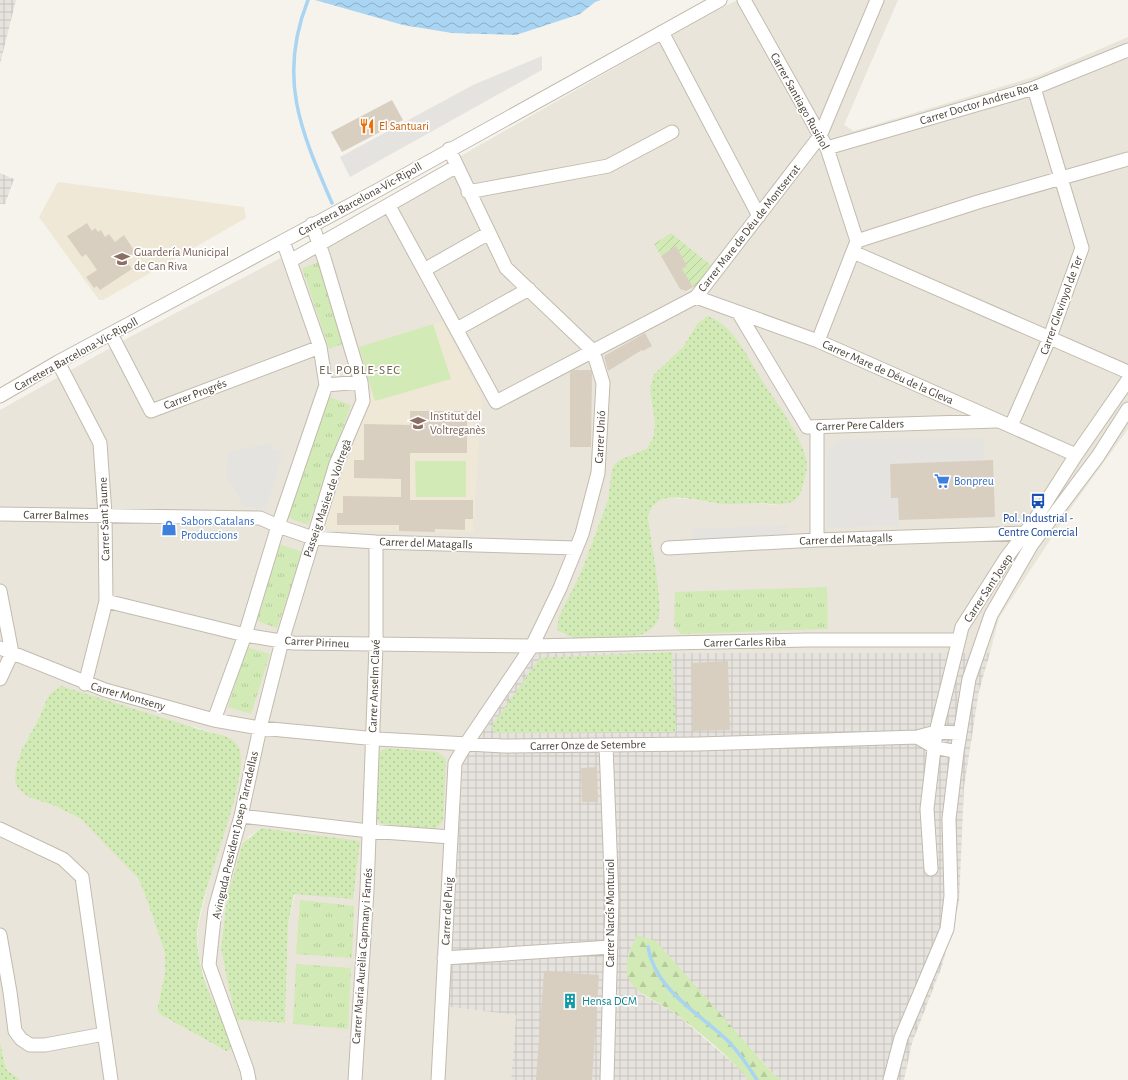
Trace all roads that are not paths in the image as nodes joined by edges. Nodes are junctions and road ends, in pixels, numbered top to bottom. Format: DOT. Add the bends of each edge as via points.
graph roads {
  1 [pos="720,0"];
  2 [pos="744,0"];
  3 [pos="877,0"];
  4 [pos="662,32"];
  5 [pos="1128,50"];
  6 [pos="1034,88"];
  7 [pos="672,132"];
  8 [pos="820,136"];
  9 [pos="827,148"];
  10 [pos="449,149"];
  11 [pos="1128,159"];
  12 [pos="456,166"];
  13 [pos="1062,178"];
  14 [pos="468,192"];
  15 [pos="389,206"];
  16 [pos="759,216"];
  17 [pos="312,224"];
  18 [pos="489,233"];
  19 [pos="283,241"];
  20 [pos="320,245"];
  21 [pos="855,247"];
  22 [pos="290,261"];
  23 [pos="424,270"];
  24 [pos="529,289"];
  25 [pos="696,297"];
  26 [pos="738,312"];
  27 [pos="456,329"];
  28 [pos="112,334"];
  29 [pos="1050,337"];
  30 [pos="818,341"];
  31 [pos="320,347"];
  32 [pos="594,351"];
  33 [pos="58,362"];
  34 [pos="1128,372"];
  35 [pos="1128,380"];
  36 [pos="361,382"];
  37 [pos="326,385"];
  38 [pos="1128,395"];
  39 [pos="0,396"];
  40 [pos="1128,409"];
  41 [pos="1005,424"];
  42 [pos="817,427"];
  43 [pos="1076,455"];
  44 [pos="1061,479"];
  45 [pos="0,514"];
  46 [pos="105,515"];
  47 [pos="278,526"];
  48 [pos="1025,533"];
  49 [pos="313,538"];
  50 [pos="817,540"];
  51 [pos="376,542"];
  52 [pos="576,548"];
  53 [pos="668,548"];
  54 [pos="0,591"];
  55 [pos="106,601"];
  56 [pos="245,635"];
  57 [pos="959,640"];
  58 [pos="282,641"];
  59 [pos="376,644"];
  60 [pos="532,646"];
  61 [pos="6,651"];
  62 [pos="0,679"];
  63 [pos="86,684"];
  64 [pos="214,720"];
  65 [pos="260,728"];
  66 [pos="936,732"];
  67 [pos="960,733"];
  68 [pos="917,737"];
  69 [pos="372,739"];
  70 [pos="466,744"];
  71 [pos="606,745"];
  72 [pos="934,748"];
  73 [pos="957,752"];
  74 [pos="241,816"];
  75 [pos="0,829"];
  76 [pos="369,831"];
  77 [pos="451,837"];
  78 [pos="930,869"];
  79 [pos="0,935"];
  80 [pos="610,947"];
  81 [pos="444,958"];
  82 [pos="104,1034"];
  83 [pos="111,1080"];
  84 [pos="249,1080"];
  85 [pos="355,1080"];
  86 [pos="438,1080"];
  87 [pos="607,1080"];
  88 [pos="890,1080"];
  1 -- 4 [label="street, Carretera Barcelona-Vic-Ripoll"];
  2 -- 8 [label="street, Carrer Santiago Rusiñol"];
  3 -- 8 [label="street, Carrer Mare de Déu de Montserrat"];
  4 -- 10 [label="street, Carretera Barcelona-Vic-Ripoll"];
  4 -- 16 [label="street"];
  5 -- 6 [label="street, Carrer Doctor Andreu Roca"];
  6 -- 9 [label="street, Carrer Doctor Andreu Roca"];
  6 -- 13 [label="street, Carrer Glevinyol de Ter"];
  7 -- 14 [label="street" via="608,166"];
  8 -- 9 [label="street, Carrer Santiago Rusiñol"];
  8 -- 16 [label="street, Carrer Mare de Déu de Montserrat"];
  9 -- 21 [label="street, Carrer Santiago Rusiñol"];
  10 -- 12 [label="street"];
  10 -- 17 [label="street, Carretera Barcelona-Vic-Ripoll"];
  11 -- 13 [label="street"];
  12 -- 14 [label="street"];
  12 -- 15 [label="street"];
  13 -- 21 [label="street" via="978,202"];
  13 -- 29 [label="street, Carrer Glevinyol de Ter" via="1082,248"];
  14 -- 18 [label="street"];
  15 -- 20 [label="street"];
  15 -- 23 [label="street"];
  16 -- 25 [label="street, Carrer Mare de Déu de Montserrat"];
  17 -- 19 [label="street, Carretera Barcelona-Vic-Ripoll"];
  17 -- 20 [label="street, Passeig Masies de Voltregà"];
  18 -- 23 [label="street"];
  18 -- 24 [label="street" via="506,268"];
  19 -- 22 [label="street"];
  19 -- 28 [label="street, Carretera Barcelona-Vic-Ripoll"];
  20 -- 22 [label="street"];
  20 -- 36 [label="street, Passeig Masies de Voltregà"];
  21 -- 29 [label="street"];
  21 -- 30 [label="street"];
  22 -- 31 [label="street"];
  23 -- 27 [label="street"];
  24 -- 27 [label="street"];
  24 -- 32 [label="street"];
  25 -- 26 [label="street, Carrer Mare de Déu de la Gleva"];
  25 -- 32 [label="street, Carrer Mare de Déu de Montserrat"];
  26 -- 30 [label="street, Carrer Mare de Déu de la Gleva"];
  26 -- 42 [label="street, Carrer Pere Calders" via="807,427"];
  27 -- 32 [label="street, Carrer Mare de Déu de Montserrat" via="496,402"];
  28 -- 31 [label="street, Carrer Progrés" via="151,411"];
  28 -- 33 [label="street, Carretera Barcelona-Vic-Ripoll"];
  29 -- 34 [label="street"];
  29 -- 41 [label="street, Carrer Glevinyol de Ter"];
  30 -- 41 [label="street, Carrer Mare de Déu de la Gleva"];
  31 -- 37 [label="street"];
  32 -- 52 [label="street, Carrer Unió" via="603,383 598,473"];
  33 -- 39 [label="street, Carretera Barcelona-Vic-Ripoll"];
  33 -- 46 [label="street, Carrer Sant Jaume" via="100,443"];
  35 -- 43 [label="street, Carrer Sant Josep"];
  36 -- 37 [label="street"];
  36 -- 49 [label="street, Passeig Masies de Voltregà" via="363,401 336,464"];
  37 -- 47 [label="street"];
  38 -- 44 [label="street, Carrer Sant Josep" via="1084,458"];
  40 -- 67 [label="street" via="1098,456 1032,544 991,615 968,679"];
  41 -- 42 [label="street, Carrer Pere Calders"];
  41 -- 43 [label="street, Carrer Mare de Déu de la Gleva"];
  42 -- 50 [label="street"];
  43 -- 44 [label="street, Carrer Sant Josep"];
  44 -- 48 [label="street, Carrer Sant Josep"];
  45 -- 46 [label="street, Carrer Balmes"];
  46 -- 47 [label="street, Carrer Balmes" via="260,518"];
  46 -- 55 [label="street, Carrer Sant Jaume"];
  47 -- 49 [label="street, Carrer del Matagalls"];
  47 -- 56 [label="street"];
  48 -- 50 [label="street, Carrer del Matagalls"];
  48 -- 57 [label="street, Carrer Sant Josep" via="962,627"];
  49 -- 51 [label="street, Carrer del Matagalls"];
  49 -- 58 [label="street, Passeig Masies de Voltregà"];
  50 -- 53 [label="street, Carrer del Matagalls"];
  51 -- 52 [label="street, Carrer del Matagalls"];
  51 -- 59 [label="street, Carrer Anselm Clavé"];
  52 -- 60 [label="street, Carrer Unió"];
  54 -- 61 [label="street"];
  55 -- 56 [label="street, Carrer Pirineu"];
  55 -- 63 [label="street, Carrer Sant Jaume"];
  56 -- 58 [label="street, Carrer Pirineu"];
  56 -- 64 [label="street"];
  57 -- 60 [label="street, Carrer Carles Riba" via="807,640"];
  57 -- 66 [label="street, Carrer Sant Josep"];
  58 -- 59 [label="street, Carrer Pirineu"];
  58 -- 65 [label="street, Passeig Masies de Voltregà"];
  59 -- 60 [label="street, Carrer Pirineu"];
  59 -- 69 [label="street, Carrer Anselm Clavé"];
  60 -- 70 [label="street, Carrer Unió"];
  61 -- 62 [label="street"];
  61 -- 63 [label="street, Carrer Montseny"];
  63 -- 64 [label="street, Carrer Montseny"];
  64 -- 65 [label="street, Carrer Montseny"];
  65 -- 69 [label="street, Carrer Onze de Setembre"];
  65 -- 74 [label="street, Avinguda President Josep Tarradellas"];
  66 -- 67 [label="street, Carrer Onze de Setembre"];
  66 -- 68 [label="street, Carrer Onze de Setembre"];
  66 -- 72 [label="street, Carrer Sant Josep"];
  67 -- 73 [label="street"];
  68 -- 71 [label="street, Carrer Onze de Setembre"];
  68 -- 72 [label="street"];
  69 -- 70 [label="street, Carrer Onze de Setembre"];
  69 -- 76 [label="street, Carrer Anselm Clavé"];
  70 -- 71 [label="street, Carrer Onze de Setembre"];
  70 -- 77 [label="street, Carrer del Puig" via="456,764"];
  71 -- 80 [label="street, Carrer Narcís Monturiol" via="612,900"];
  72 -- 73 [label="street"];
  72 -- 78 [label="street, Carrer Sant Josep" via="927,809"];
  73 -- 88 [label="street" via="949,819 952,896 947,929 901,1038"];
  74 -- 76 [label="street"];
  74 -- 84 [label="street, Avinguda President Josep Tarradellas" via="215,908 209,965"];
  75 -- 82 [label="street" via="63,859 82,877"];
  76 -- 77 [label="street"];
  76 -- 85 [label="street, Carrer Maria Aurèlia Capmany i Farnés"];
  77 -- 81 [label="street, Carrer del Puig"];
  79 -- 82 [label="street" via="15,1031 21,1039 30,1044 45,1044"];
  80 -- 81 [label="street"];
  80 -- 87 [label="street, Carrer Narcís Monturiol"];
  81 -- 86 [label="street, Carrer del Puig"];
  82 -- 83 [label="street"];
}
